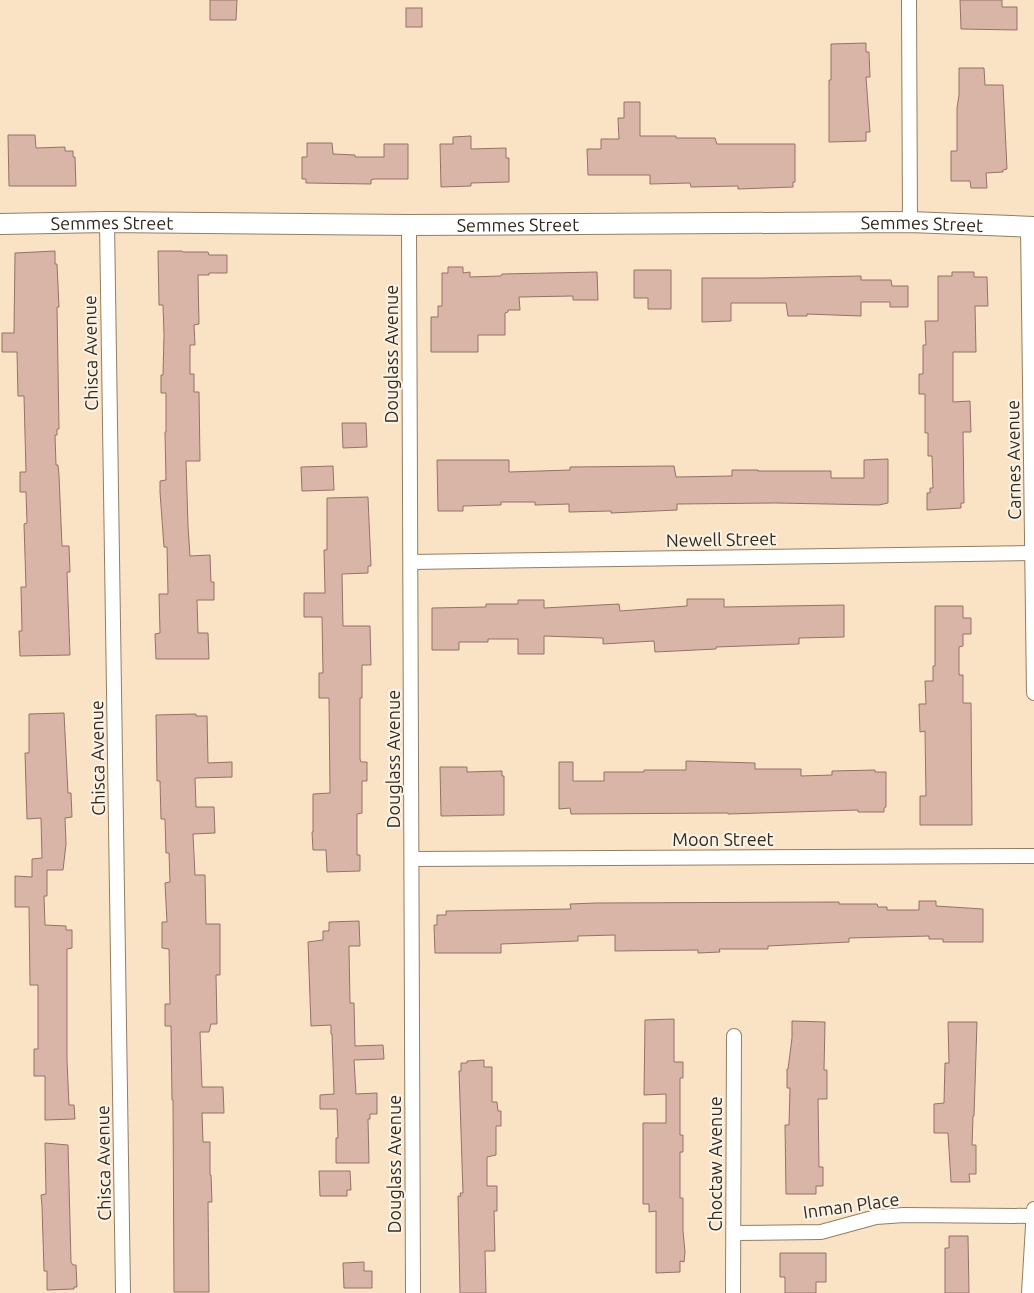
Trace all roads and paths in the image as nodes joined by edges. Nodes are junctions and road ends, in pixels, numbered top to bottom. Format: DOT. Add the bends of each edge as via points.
graph roads {
  1 [pos="909,0"];
  2 [pos="107,222"];
  3 [pos="910,222"];
  4 [pos="0,224"];
  5 [pos="409,225"];
  6 [pos="1031,227"];
  7 [pos="1033,553"];
  8 [pos="411,562"];
  9 [pos="1034,693"];
  10 [pos="1034,856"];
  11 [pos="412,859"];
  12 [pos="734,1036"];
  13 [pos="1034,1208"];
  14 [pos="1034,1216"];
  15 [pos="734,1233"];
  16 [pos="123,1293"];
  17 [pos="413,1293"];
  18 [pos="733,1293"];
  19 [pos="1029,1293"];
  1 -- 3 [label="street"];
  2 -- 4 [label="main road, Semmes Street"];
  2 -- 5 [label="main road, Semmes Street"];
  2 -- 16 [label="street, Chisca Avenue"];
  3 -- 5 [label="main road, Semmes Street"];
  3 -- 6 [label="main road, Semmes Street"];
  5 -- 8 [label="street, Douglass Avenue"];
  6 -- 7 [label="street, Carnes Avenue"];
  7 -- 8 [label="street, Newell Street"];
  7 -- 9 [label="street, Carnes Avenue"];
  8 -- 11 [label="street, Douglass Avenue"];
  10 -- 11 [label="street, Moon Street"];
  11 -- 17 [label="street, Douglass Avenue"];
  12 -- 15 [label="street, Choctaw Avenue"];
  13 -- 14 [label="street"];
  14 -- 15 [label="street, Inman Place" via="904,1215 876,1217 822,1232"];
  14 -- 19 [label="street"];
  15 -- 18 [label="street, Choctaw Avenue"];
}
